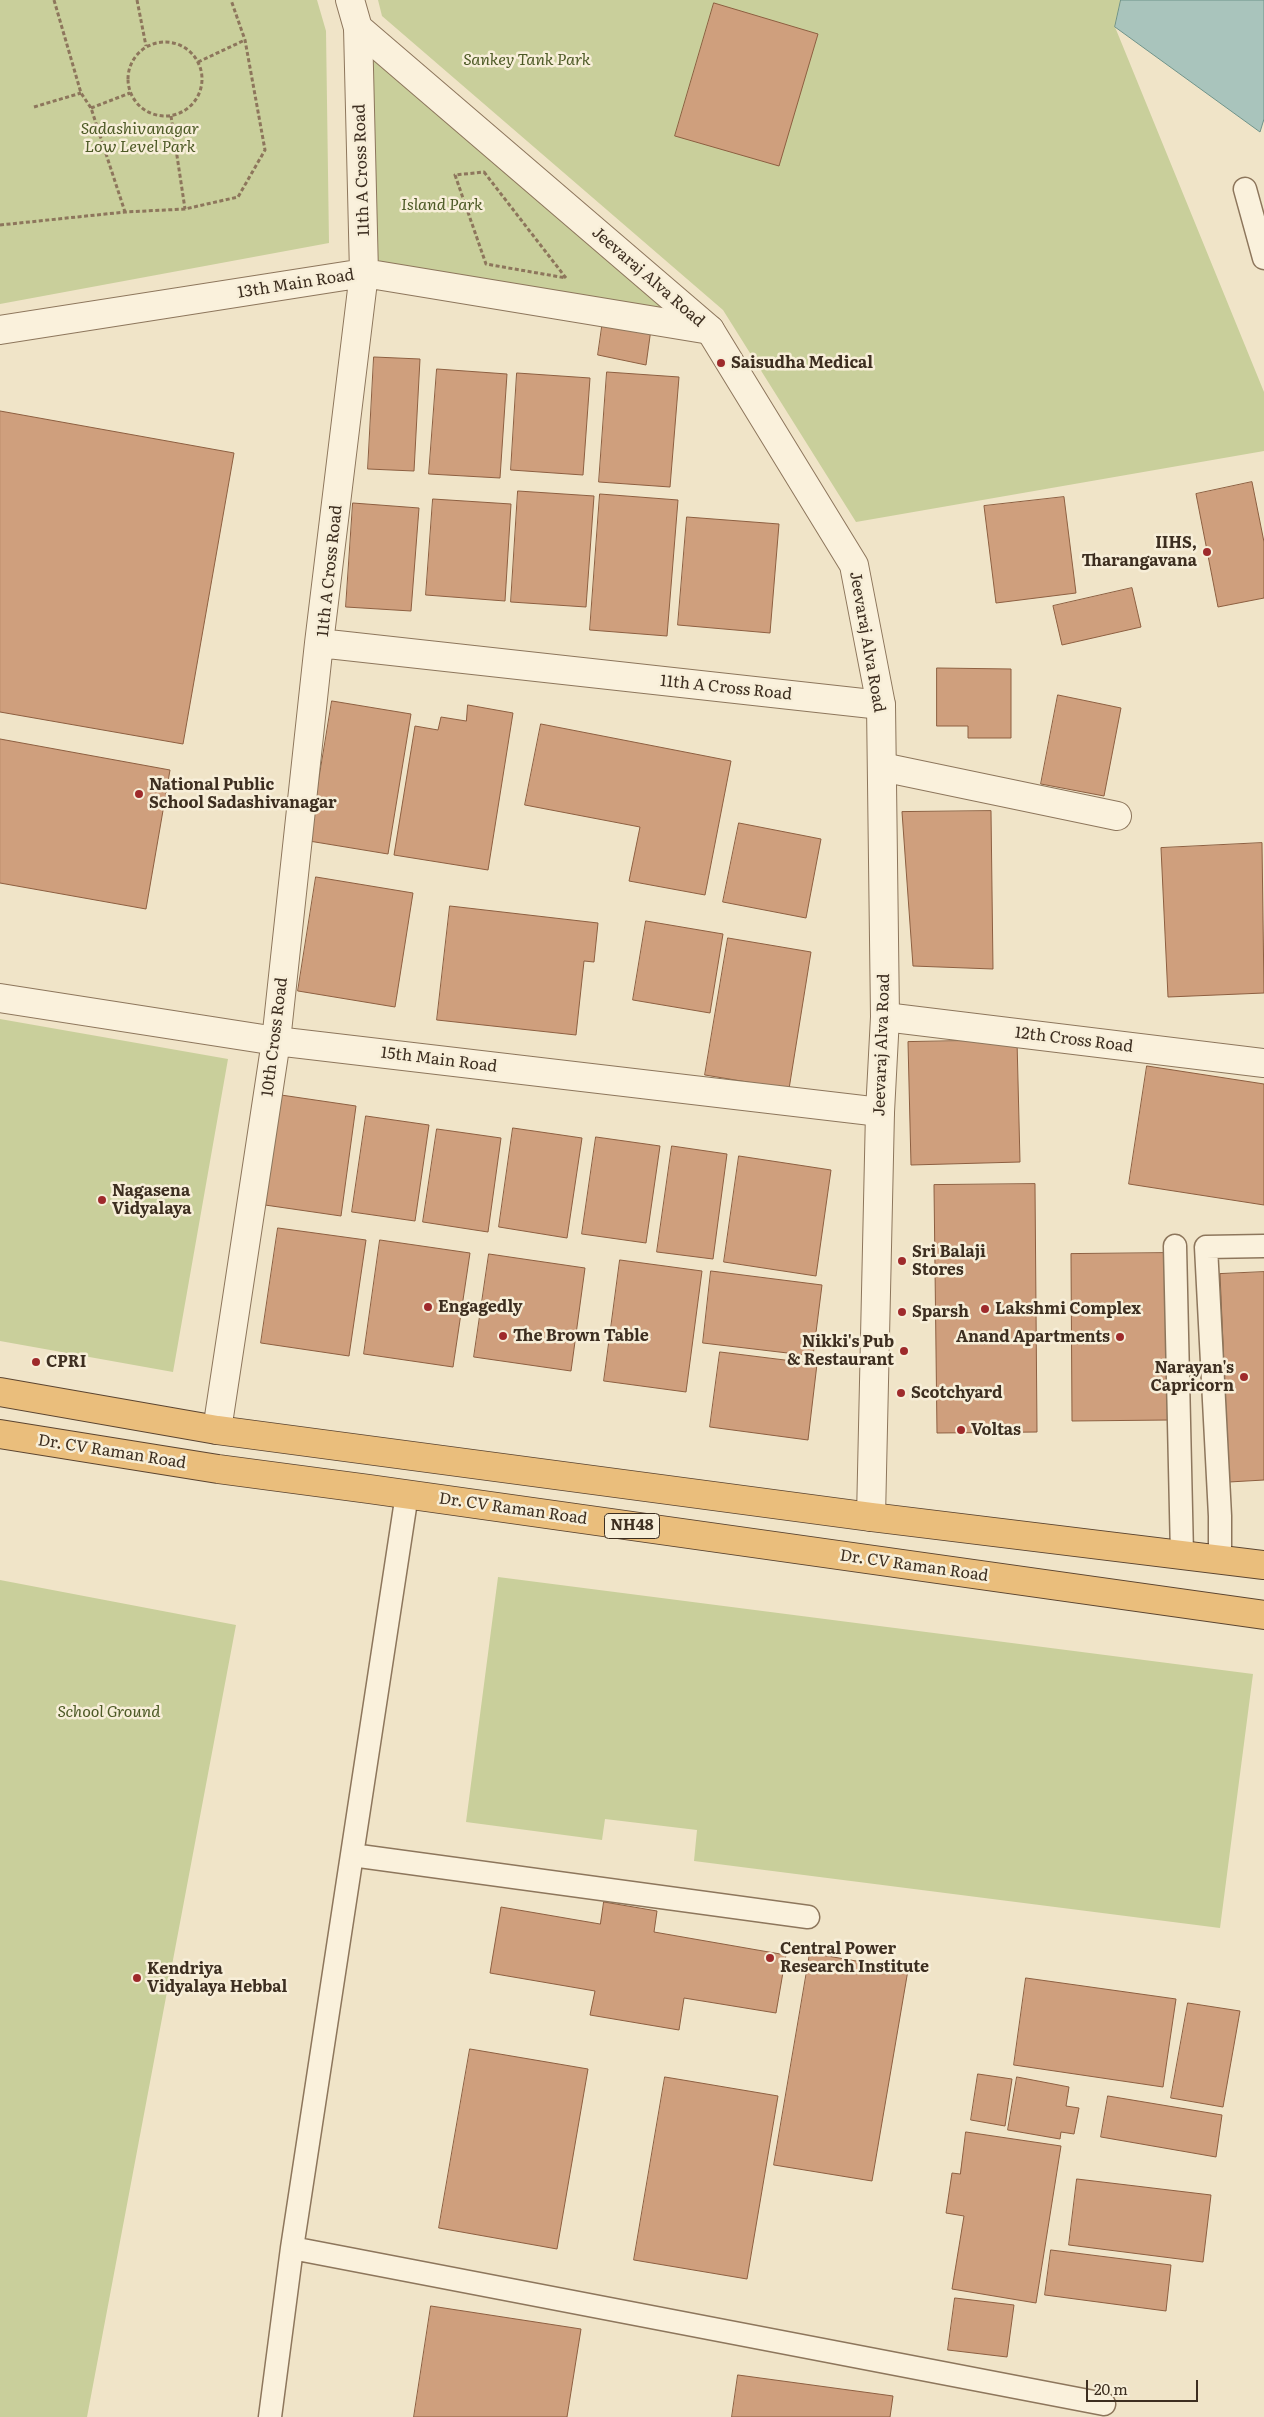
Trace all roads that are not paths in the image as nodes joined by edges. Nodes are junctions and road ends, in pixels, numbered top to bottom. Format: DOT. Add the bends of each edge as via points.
graph roads {
  1 [pos="350,0"];
  2 [pos="358,28"];
  3 [pos="1245,190"];
  4 [pos="1264,258"];
  5 [pos="364,273"];
  6 [pos="0,330"];
  7 [pos="710,330"];
  8 [pos="319,643"];
  9 [pos="881,706"];
  10 [pos="882,767"];
  11 [pos="1118,816"];
  12 [pos="0,998"];
  13 [pos="885,1017"];
  14 [pos="276,1041"];
  15 [pos="1264,1063"];
  16 [pos="880,1112"];
  17 [pos="1174,1246"];
  18 [pos="1264,1246"];
  19 [pos="0,1392"];
  20 [pos="217,1430"];
  21 [pos="0,1434"];
  22 [pos="407,1494"];
  23 [pos="871,1517"];
  24 [pos="1182,1555"];
  25 [pos="1220,1559"];
  26 [pos="1264,1565"];
  27 [pos="1264,1614"];
  28 [pos="352,1855"];
  29 [pos="808,1917"];
  30 [pos="292,2248"];
  31 [pos="1104,2404"];
  32 [pos="270,2417"];
  1 -- 2 [label="street"];
  2 -- 5 [label="street, 11th A Cross Road"];
  2 -- 7 [label="street, Jeevaraj Alva Road"];
  3 -- 4 [label="lane"];
  5 -- 6 [label="street, 13th Main Road"];
  5 -- 7 [label="street, 13th Main Road"];
  5 -- 8 [label="street, 11th A Cross Road"];
  7 -- 9 [label="street, Jeevaraj Alva Road" via="854,565"];
  8 -- 9 [label="street, 11th A Cross Road"];
  8 -- 14 [label="street, 10th Cross Road"];
  9 -- 10 [label="street, Jeevaraj Alva Road"];
  10 -- 11 [label="street"];
  10 -- 13 [label="street, Jeevaraj Alva Road"];
  12 -- 14 [label="street, 15th Main Road"];
  13 -- 15 [label="street, 12th Cross Road"];
  13 -- 16 [label="street, Jeevaraj Alva Road"];
  14 -- 16 [label="street, 15th Main Road"];
  14 -- 20 [label="street, 10th Cross Road"];
  16 -- 23 [label="street, Jeevaraj Alva Road"];
  17 -- 24 [label="lane"];
  18 -- 25 [label="lane" via="1206,1247"];
  19 -- 20 [label="highway"];
  20 -- 23 [label="highway"];
  21 -- 22 [label="highway, Dr. CV Raman Road / NH48" via="218,1469"];
  22 -- 27 [label="highway, Dr. CV Raman Road / NH48"];
  22 -- 28 [label="lane"];
  23 -- 24 [label="highway"];
  24 -- 25 [label="highway"];
  25 -- 26 [label="highway"];
  28 -- 29 [label="lane"];
  28 -- 30 [label="lane"];
  30 -- 31 [label="lane"];
  30 -- 32 [label="lane"];
}
